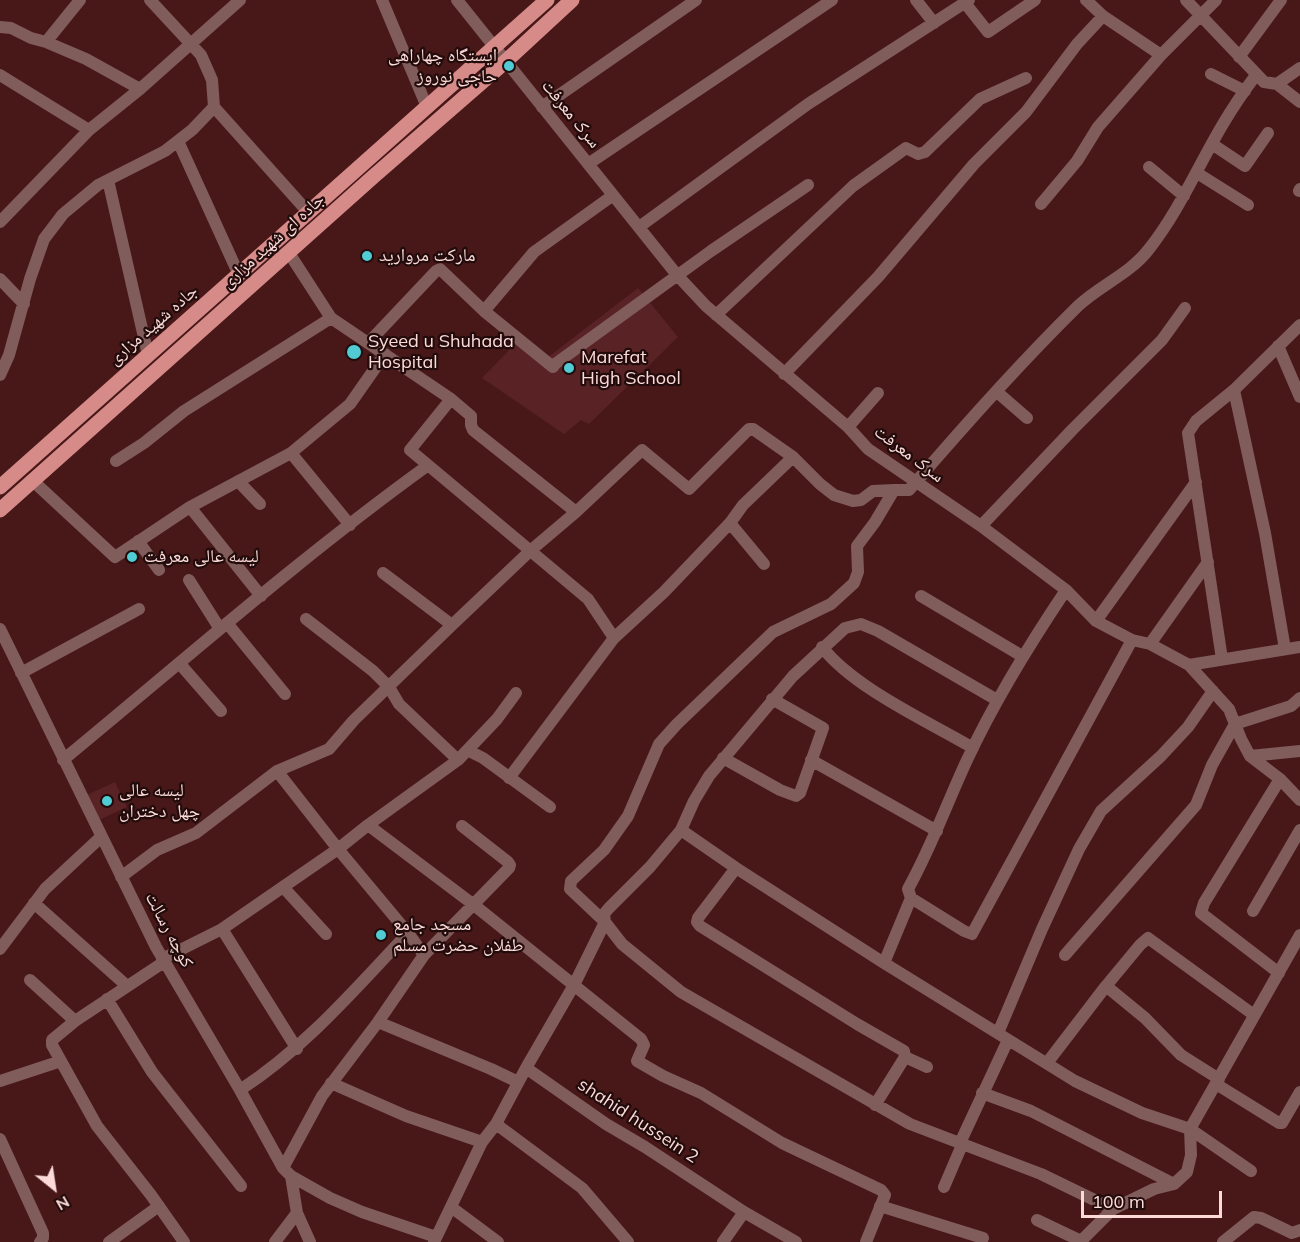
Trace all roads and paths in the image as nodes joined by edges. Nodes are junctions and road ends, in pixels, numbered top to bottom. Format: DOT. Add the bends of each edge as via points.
graph roads {
  1 [pos="80,0"];
  2 [pos="150,0"];
  3 [pos="240,0"];
  4 [pos="382,0"];
  5 [pos="458,0"];
  6 [pos="547,0"];
  7 [pos="572,0"];
  8 [pos="696,0"];
  9 [pos="832,0"];
  10 [pos="916,0"];
  11 [pos="1035,0"];
  12 [pos="1086,0"];
  13 [pos="1186,0"];
  14 [pos="1216,0"];
  15 [pos="1281,0"];
  16 [pos="968,1"];
  17 [pos="1102,16"];
  18 [pos="1201,16"];
  19 [pos="934,23"];
  20 [pos="0,27"];
  21 [pos="46,42"];
  22 [pos="189,44"];
  23 [pos="495,48"];
  24 [pos="1161,55"];
  25 [pos="1239,57"];
  26 [pos="506,62"];
  27 [pos="1300,68"];
  28 [pos="1211,74"];
  29 [pos="0,75"];
  30 [pos="1256,75"];
  31 [pos="1026,78"];
  32 [pos="1276,84"];
  33 [pos="140,89"];
  34 [pos="1245,91"];
  35 [pos="1300,102"];
  36 [pos="214,107"];
  37 [pos="427,107"];
  38 [pos="542,107"];
  39 [pos="89,130"];
  40 [pos="1268,133"];
  41 [pos="178,141"];
  42 [pos="1212,144"];
  43 [pos="588,164"];
  44 [pos="1149,167"];
  45 [pos="1197,173"];
  46 [pos="108,180"];
  47 [pos="808,185"];
  48 [pos="612,196"];
  49 [pos="1184,196"];
  50 [pos="1041,204"];
  51 [pos="1248,205"];
  52 [pos="308,212"];
  53 [pos="0,222"];
  54 [pos="639,227"];
  55 [pos="289,253"];
  56 [pos="239,275"];
  57 [pos="677,275"];
  58 [pos="0,279"];
  59 [pos="24,304"];
  60 [pos="1185,308"];
  61 [pos="484,311"];
  62 [pos="717,315"];
  63 [pos="332,318"];
  64 [pos="1300,325"];
  65 [pos="369,342"];
  66 [pos="1278,345"];
  67 [pos="385,354"];
  68 [pos="148,355"];
  69 [pos="784,374"];
  70 [pos="0,375"];
  71 [pos="1234,390"];
  72 [pos="997,392"];
  73 [pos="878,393"];
  74 [pos="1300,397"];
  75 [pos="451,399"];
  76 [pos="1027,418"];
  77 [pos="848,427"];
  78 [pos="291,453"];
  79 [pos="793,457"];
  80 [pos="116,461"];
  81 [pos="428,466"];
  82 [pos="33,481"];
  83 [pos="238,481"];
  84 [pos="1197,482"];
  85 [pos="915,483"];
  86 [pos="0,487"];
  87 [pos="894,490"];
  88 [pos="260,504"];
  89 [pos="190,507"];
  90 [pos="0,510"];
  91 [pos="576,512"];
  92 [pos="730,523"];
  93 [pos="350,525"];
  94 [pos="981,526"];
  95 [pos="138,541"];
  96 [pos="530,551"];
  97 [pos="1208,562"];
  98 [pos="764,564"];
  99 [pos="159,570"];
  100 [pos="383,573"];
  101 [pos="189,580"];
  102 [pos="1066,590"];
  103 [pos="261,596"];
  104 [pos="921,596"];
  105 [pos="139,609"];
  106 [pos="306,619"];
  107 [pos="1096,621"];
  108 [pos="452,625"];
  109 [pos="224,626"];
  110 [pos="0,629"];
  111 [pos="614,638"];
  112 [pos="1132,640"];
  113 [pos="1150,644"];
  114 [pos="1300,646"];
  115 [pos="822,647"];
  116 [pos="1286,649"];
  117 [pos="1022,656"];
  118 [pos="1222,659"];
  119 [pos="180,664"];
  120 [pos="1189,665"];
  121 [pos="21,673"];
  122 [pos="389,687"];
  123 [pos="1213,691"];
  124 [pos="516,693"];
  125 [pos="285,694"];
  126 [pos="1300,698"];
  127 [pos="772,699"];
  128 [pos="997,700"];
  129 [pos="221,711"];
  130 [pos="1235,724"];
  131 [pos="973,748"];
  132 [pos="469,751"];
  133 [pos="1300,751"];
  134 [pos="1250,756"];
  135 [pos="723,758"];
  136 [pos="63,760"];
  137 [pos="458,760"];
  138 [pos="811,760"];
  139 [pos="277,771"];
  140 [pos="509,778"];
  141 [pos="1281,779"];
  142 [pos="1300,800"];
  143 [pos="550,807"];
  144 [pos="368,825"];
  145 [pos="462,826"];
  146 [pos="681,830"];
  147 [pos="1300,830"];
  148 [pos="937,831"];
  149 [pos="101,837"];
  150 [pos="338,849"];
  151 [pos="736,868"];
  152 [pos="121,877"];
  153 [pos="284,888"];
  154 [pos="911,898"];
  155 [pos="34,903"];
  156 [pos="474,905"];
  157 [pos="1253,911"];
  158 [pos="605,922"];
  159 [pos="222,929"];
  160 [pos="408,933"];
  161 [pos="326,934"];
  162 [pos="1300,935"];
  163 [pos="0,949"];
  164 [pos="424,955"];
  165 [pos="1065,956"];
  166 [pos="163,960"];
  167 [pos="884,963"];
  168 [pos="1279,973"];
  169 [pos="30,980"];
  170 [pos="574,985"];
  171 [pos="127,986"];
  172 [pos="1106,986"];
  173 [pos="107,999"];
  174 [pos="1254,1016"];
  175 [pos="75,1021"];
  176 [pos="378,1022"];
  177 [pos="1003,1036"];
  178 [pos="297,1049"];
  179 [pos="905,1057"];
  180 [pos="62,1061"];
  181 [pos="1047,1063"];
  182 [pos="927,1066"];
  183 [pos="526,1068"];
  184 [pos="0,1081"];
  185 [pos="1218,1081"];
  186 [pos="518,1082"];
  187 [pos="331,1083"];
  188 [pos="240,1090"];
  189 [pos="1300,1092"];
  190 [pos="982,1093"];
  191 [pos="875,1105"];
  192 [pos="496,1124"];
  193 [pos="1190,1130"];
  194 [pos="0,1139"];
  195 [pos="482,1142"];
  196 [pos="961,1144"];
  197 [pos="1251,1171"];
  198 [pos="287,1172"];
  199 [pos="1174,1184"];
  200 [pos="241,1186"];
  201 [pos="944,1187"];
  202 [pos="159,1206"];
  203 [pos="880,1206"];
  204 [pos="451,1207"];
  205 [pos="1113,1209"];
  206 [pos="744,1212"];
  207 [pos="297,1214"];
  208 [pos="1037,1220"];
  209 [pos="1300,1230"];
  210 [pos="983,1238"];
  211 [pos="435,1239"];
  212 [pos="791,1239"];
  213 [pos="1081,1241"];
  214 [pos="40,1242"];
  215 [pos="109,1242"];
  216 [pos="184,1242"];
  217 [pos="275,1242"];
  218 [pos="310,1242"];
  219 [pos="498,1242"];
  220 [pos="628,1242"];
  221 [pos="723,1242"];
  222 [pos="866,1242"];
  223 [pos="1223,1242"];
  1 -- 21 [label="street"];
  2 -- 22 [label="street"];
  3 -- 22 [label="street"];
  4 -- 37 [label="street"];
  5 -- 23 [label="street, سرک معرفت"];
  6 -- 23 [label="main road, جاده شهید مزاری"];
  7 -- 26 [label="main road, جاده ای شهید مزاری"];
  8 -- 38 [label="street"];
  9 -- 43 [label="street"];
  10 -- 19 [label="street"];
  11 -- 16 [label="street" via="988,32"];
  12 -- 17 [label="street"];
  13 -- 18 [label="street"];
  14 -- 18 [label="street"];
  15 -- 25 [label="street"];
  16 -- 19 [label="street"];
  17 -- 24 [label="street"];
  17 -- 69 [label="street" via="1026,112 974,164 878,277"];
  18 -- 24 [label="street"];
  18 -- 25 [label="street"];
  19 -- 54 [label="street" via="808,104"];
  20 -- 21 [label="street"];
  21 -- 33 [label="street"];
  22 -- 33 [label="street"];
  22 -- 36 [label="street" via="201,55 212,80"];
  23 -- 26 [label="street, سرک معرفت"];
  23 -- 37 [label="main road, جاده شهید مزاری"];
  24 -- 50 [label="street" via="1098,127 1077,161"];
  25 -- 30 [label="street"];
  26 -- 38 [label="street, سرک معرفت"];
  26 -- 55 [label="main road, جاده ای شهید مزاری"];
  27 -- 32 [label="street"];
  28 -- 34 [label="street"];
  29 -- 39 [label="street"];
  30 -- 32 [label="street" via="1264,82"];
  30 -- 34 [label="street"];
  31 -- 62 [label="street" via="980,99 925,152 918,154 906,148 853,186"];
  32 -- 35 [label="street"];
  33 -- 39 [label="street"];
  34 -- 42 [label="street"];
  36 -- 41 [label="street"];
  36 -- 52 [label="street"];
  37 -- 52 [label="main road, جاده شهید مزاری"];
  38 -- 43 [label="street, سرک معرفت"];
  39 -- 53 [label="street"];
  40 -- 42 [label="street" via="1245,166"];
  41 -- 46 [label="street"];
  41 -- 56 [label="street"];
  42 -- 45 [label="street"];
  43 -- 48 [label="street, سرک معرفت"];
  44 -- 49 [label="street"];
  45 -- 49 [label="street"];
  45 -- 51 [label="street"];
  46 -- 59 [label="street" via="63,214 44,239"];
  46 -- 68 [label="street"];
  47 -- 57 [label="street"];
  48 -- 54 [label="street, سرک معرفت"];
  48 -- 61 [label="street" via="534,252"];
  49 -- 72 [label="street" via="1148,250 1125,273 1079,306"];
  52 -- 56 [label="main road, جاده شهید مزاری"];
  54 -- 57 [label="street, سرک معرفت"];
  55 -- 63 [label="street"];
  55 -- 82 [label="main road, جاده ای شهید مزاری"];
  56 -- 68 [label="main road, جاده شهید مزاری"];
  57 -- 61 [label="street" via="553,367"];
  57 -- 62 [label="street, سرک معرفت"];
  58 -- 59 [label="street"];
  59 -- 70 [label="street"];
  60 -- 94 [label="street" via="1162,340"];
  61 -- 65 [label="street" via="440,269"];
  62 -- 69 [label="street, سرک معرفت"];
  63 -- 65 [label="street"];
  63 -- 80 [label="street" via="184,411"];
  64 -- 66 [label="street"];
  65 -- 67 [label="street"];
  66 -- 71 [label="street"];
  66 -- 74 [label="street"];
  67 -- 75 [label="street"];
  67 -- 78 [label="street" via="350,404"];
  68 -- 86 [label="main road, جاده شهید مزاری"];
  69 -- 77 [label="street, سرک معرفت"];
  71 -- 84 [label="street" via="1196,421 1188,433"];
  71 -- 116 [label="street"];
  72 -- 76 [label="street"];
  72 -- 85 [label="street"];
  73 -- 77 [label="street"];
  75 -- 81 [label="street" via="410,450"];
  75 -- 91 [label="street" via="471,416 473,430"];
  77 -- 85 [label="street, سرک معرفت" via="868,449"];
  78 -- 83 [label="street"];
  78 -- 93 [label="street"];
  79 -- 87 [label="street" via="834,495 853,501 873,491"];
  79 -- 91 [label="street" via="749,429 689,489 642,450"];
  79 -- 92 [label="street"];
  81 -- 93 [label="street"];
  81 -- 96 [label="street"];
  82 -- 90 [label="main road, جاده ای شهید مزاری"];
  82 -- 95 [label="street" via="112,556"];
  83 -- 88 [label="street"];
  83 -- 89 [label="street"];
  84 -- 97 [label="street"];
  84 -- 107 [label="street"];
  85 -- 87 [label="street" via="909,490"];
  85 -- 94 [label="street, سرک معرفت"];
  87 -- 158 [label="street" via="857,546 858,572 854,583 831,604 773,632 659,744 628,816 604,850 571,881 570,889"];
  89 -- 95 [label="street"];
  89 -- 103 [label="street"];
  91 -- 96 [label="street"];
  92 -- 98 [label="street"];
  92 -- 111 [label="street"];
  93 -- 103 [label="street"];
  94 -- 102 [label="street, سرک معرفت"];
  95 -- 99 [label="street"];
  96 -- 108 [label="street"];
  96 -- 111 [label="street" via="588,599"];
  97 -- 113 [label="street"];
  97 -- 118 [label="street"];
  100 -- 108 [label="street"];
  101 -- 109 [label="street"];
  102 -- 107 [label="street, سرک معرفت"];
  102 -- 117 [label="street"];
  103 -- 109 [label="street"];
  104 -- 117 [label="street"];
  105 -- 121 [label="street"];
  106 -- 122 [label="street"];
  107 -- 112 [label="street, سرک معرفت"];
  108 -- 122 [label="street"];
  109 -- 119 [label="street"];
  109 -- 125 [label="street"];
  110 -- 121 [label="street, کوچه رسالت"];
  111 -- 140 [label="street"];
  112 -- 113 [label="street, سرک معرفت"];
  112 -- 154 [label="street" via="972,934"];
  113 -- 120 [label="street, سرک معرفت"];
  114 -- 116 [label="street"];
  115 -- 127 [label="street"];
  115 -- 128 [label="street" via="845,628 861,624"];
  115 -- 131 [label="street" via="851,675"];
  116 -- 118 [label="street"];
  117 -- 128 [label="street"];
  118 -- 120 [label="street"];
  119 -- 129 [label="street"];
  119 -- 136 [label="street"];
  120 -- 123 [label="street, سرک معرفت"];
  121 -- 136 [label="street, کوچه رسالت"];
  122 -- 137 [label="street" via="399,704"];
  122 -- 139 [label="street" via="329,748"];
  123 -- 130 [label="street, سرک معرفت" via="1230,709"];
  123 -- 177 [label="street" via="1175,741 1101,811 1042,929"];
  124 -- 132 [label="street"];
  126 -- 130 [label="street" via="1291,706"];
  127 -- 135 [label="street"];
  127 -- 138 [label="street" via="823,728"];
  128 -- 131 [label="street"];
  130 -- 134 [label="street, سرک معرفت"];
  130 -- 165 [label="street" via="1196,805"];
  131 -- 148 [label="street"];
  132 -- 137 [label="street"];
  132 -- 140 [label="street"];
  133 -- 134 [label="street"];
  134 -- 141 [label="street, سرک معرفت"];
  135 -- 138 [label="street" via="796,796"];
  135 -- 146 [label="street" via="699,793"];
  136 -- 149 [label="street, کوچه رسالت"];
  137 -- 144 [label="street"];
  138 -- 148 [label="street"];
  139 -- 150 [label="street"];
  139 -- 152 [label="street" via="196,833 157,850"];
  140 -- 143 [label="street"];
  141 -- 142 [label="street, سرک معرفت"];
  141 -- 168 [label="street" via="1204,903 1202,914"];
  144 -- 150 [label="street"];
  144 -- 156 [label="street"];
  145 -- 156 [label="street" via="510,865"];
  146 -- 151 [label="street"];
  146 -- 158 [label="street" via="604,914"];
  147 -- 157 [label="street"];
  148 -- 154 [label="street" via="908,889"];
  149 -- 152 [label="street, کوچه رسالت"];
  149 -- 155 [label="street"];
  150 -- 153 [label="street"];
  150 -- 160 [label="street"];
  151 -- 167 [label="street"];
  151 -- 179 [label="street" via="698,918 700,926 904,1051"];
  152 -- 166 [label="street, کوچه رسالت"];
  153 -- 159 [label="street"];
  153 -- 161 [label="street"];
  154 -- 167 [label="street"];
  155 -- 163 [label="street"];
  155 -- 171 [label="street"];
  156 -- 164 [label="street"];
  156 -- 170 [label="street"];
  158 -- 170 [label="street"];
  158 -- 191 [label="street" via="622,944 681,992"];
  159 -- 166 [label="street"];
  159 -- 178 [label="street"];
  160 -- 164 [label="street"];
  160 -- 178 [label="street"];
  162 -- 168 [label="street"];
  164 -- 176 [label="street"];
  166 -- 171 [label="street"];
  166 -- 188 [label="street, کوچه رسالت"];
  167 -- 177 [label="street"];
  168 -- 174 [label="street"];
  169 -- 175 [label="street"];
  170 -- 183 [label="street"];
  170 -- 203 [label="street" via="641,1039 644,1045 638,1061 701,1093 782,1143 882,1190 885,1196"];
  171 -- 173 [label="street"];
  172 -- 174 [label="street" via="1148,939"];
  172 -- 181 [label="street"];
  172 -- 185 [label="street" via="1181,1055"];
  173 -- 175 [label="street"];
  173 -- 200 [label="street" via="152,1072"];
  174 -- 185 [label="street"];
  175 -- 180 [label="street" via="52,1040"];
  176 -- 186 [label="street"];
  176 -- 187 [label="street"];
  177 -- 181 [label="street"];
  177 -- 190 [label="street"];
  178 -- 188 [label="street"];
  179 -- 182 [label="street"];
  179 -- 191 [label="street"];
  180 -- 184 [label="street"];
  180 -- 202 [label="street" via="97,1126"];
  181 -- 193 [label="street" via="1107,1097"];
  183 -- 186 [label="street"];
  183 -- 206 [label="street, shahid hussein 2"];
  185 -- 189 [label="street" via="1279,1123"];
  185 -- 193 [label="street"];
  186 -- 192 [label="street"];
  187 -- 195 [label="street" via="406,1116"];
  187 -- 198 [label="street" via="321,1095"];
  188 -- 198 [label="street, کوچه رسالت"];
  190 -- 196 [label="street"];
  190 -- 199 [label="street" via="1031,1112"];
  191 -- 196 [label="street"];
  192 -- 195 [label="street"];
  192 -- 220 [label="street" via="582,1188"];
  193 -- 197 [label="street"];
  193 -- 199 [label="street" via="1187,1172"];
  194 -- 214 [label="street" via="43,1233"];
  195 -- 204 [label="street"];
  196 -- 201 [label="street"];
  196 -- 205 [label="street" via="1041,1174"];
  198 -- 207 [label="street, کوچه رسالت"];
  198 -- 211 [label="street" via="330,1198"];
  199 -- 205 [label="street"];
  202 -- 215 [label="street"];
  202 -- 216 [label="street"];
  203 -- 210 [label="street"];
  203 -- 222 [label="street"];
  204 -- 211 [label="street"];
  204 -- 219 [label="street"];
  205 -- 213 [label="street"];
  206 -- 212 [label="street, shahid hussein 2"];
  206 -- 221 [label="street"];
  207 -- 217 [label="street"];
  207 -- 218 [label="street, کوچه رسالت"];
  208 -- 213 [label="street"];
  209 -- 223 [label="street" via="1292,1233 1254,1217"];
}
